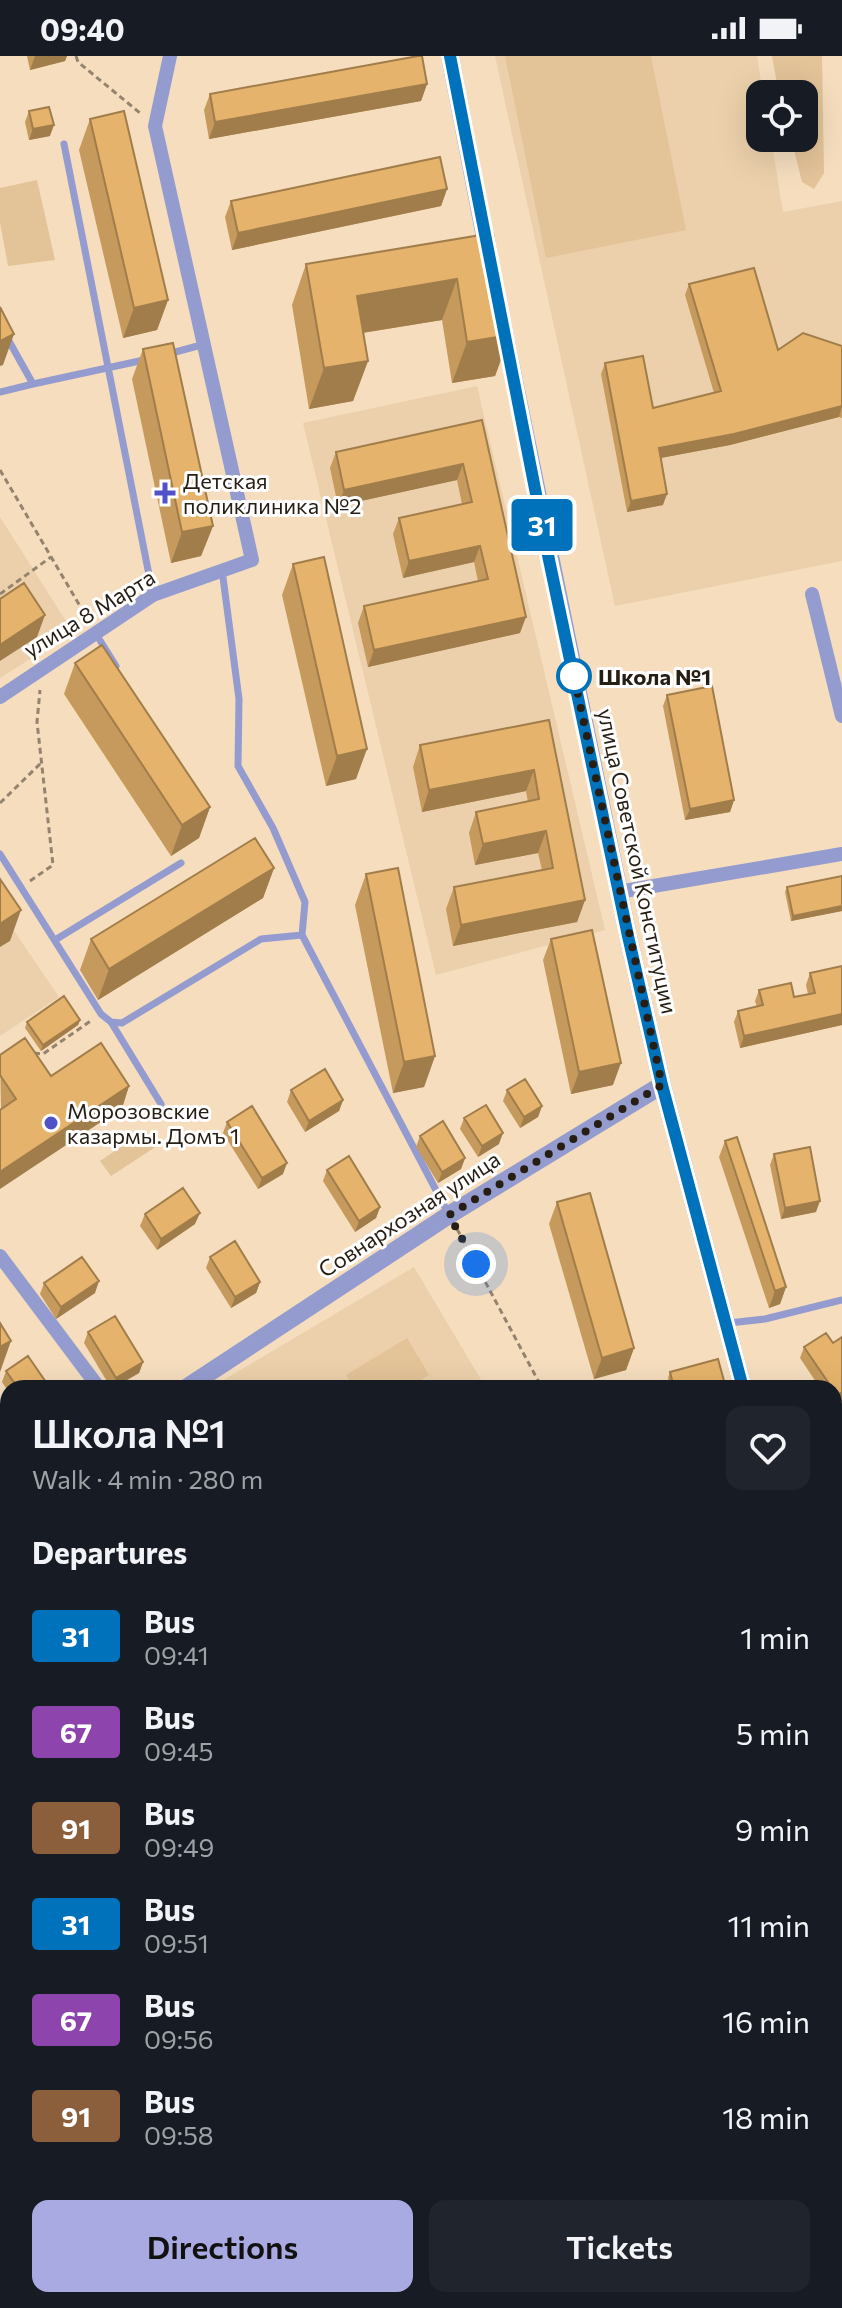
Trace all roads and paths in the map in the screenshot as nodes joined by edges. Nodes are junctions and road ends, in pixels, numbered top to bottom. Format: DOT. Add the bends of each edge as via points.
graph roads {
  1 [pos="76,56"];
  2 [pos="170,56"];
  3 [pos="450,56"];
  4 [pos="155,126"];
  5 [pos="64,144"];
  6 [pos="0,325"];
  7 [pos="205,344"];
  8 [pos="163,355"];
  9 [pos="150,359"];
  10 [pos="108,370"];
  11 [pos="33,384"];
  12 [pos="0,392"];
  13 [pos="0,470"];
  14 [pos="51,557"];
  15 [pos="222,570"];
  16 [pos="0,594"];
  17 [pos="812,594"];
  18 [pos="153,595"];
  19 [pos="96,634"];
  20 [pos="42,666"];
  21 [pos="120,673"];
  22 [pos="0,697"];
  23 [pos="842,716"];
  24 [pos="41,763"];
  25 [pos="0,803"];
  26 [pos="0,854"];
  27 [pos="842,854"];
  28 [pos="181,863"];
  29 [pos="21,888"];
  30 [pos="618,892"];
  31 [pos="302,935"];
  32 [pos="55,940"];
  33 [pos="101,1014"];
  34 [pos="111,1022"];
  35 [pos="29,1052"];
  36 [pos="662,1085"];
  37 [pos="161,1104"];
  38 [pos="449,1215"];
  39 [pos="0,1256"];
  40 [pos="842,1300"];
  41 [pos="726,1323"];
  42 [pos="93,1380"];
  43 [pos="198,1380"];
  44 [pos="538,1380"];
  45 [pos="741,1380"];
  1 -- 4 [label="path"];
  2 -- 4 [label="street"];
  3 -- 30 [label="street, улица Советской Конституции"];
  4 -- 7 [label="street"];
  5 -- 10 [label="lane"];
  6 -- 11 [label="lane"];
  7 -- 8 [label="lane"];
  7 -- 15 [label="street, улица 8 Марта" via="252,560"];
  9 -- 10 [label="lane"];
  10 -- 11 [label="lane"];
  10 -- 18 [label="lane"];
  11 -- 12 [label="lane"];
  13 -- 14 [label="path"];
  14 -- 16 [label="path"];
  14 -- 19 [label="path"];
  15 -- 18 [label="street, улица 8 Марта"];
  15 -- 31 [label="lane" via="239,699 238,766 305,902"];
  17 -- 23 [label="street"];
  18 -- 19 [label="street, улица 8 Марта"];
  19 -- 20 [label="street, улица 8 Марта"];
  19 -- 21 [label="lane"];
  20 -- 22 [label="street, улица 8 Марта"];
  20 -- 24 [label="path" via="37,722"];
  24 -- 25 [label="path"];
  24 -- 29 [label="path" via="53,865"];
  26 -- 29 [label="lane"];
  27 -- 30 [label="street"];
  28 -- 32 [label="lane"];
  29 -- 32 [label="lane"];
  30 -- 36 [label="street, улица Советской Конституции"];
  31 -- 34 [label="lane" via="261,939 122,1023"];
  31 -- 38 [label="lane"];
  32 -- 33 [label="lane"];
  33 -- 34 [label="lane"];
  33 -- 35 [label="path" via="43,1054"];
  34 -- 37 [label="lane"];
  36 -- 38 [label="street, Совнархозная улица"];
  36 -- 41 [label="street, улица Советской Конституции"];
  38 -- 43 [label="street, Совнархозная улица"];
  38 -- 44 [label="path"];
  39 -- 42 [label="street"];
  40 -- 41 [label="lane"];
  41 -- 45 [label="street, улица Советской Конституции"];
}
